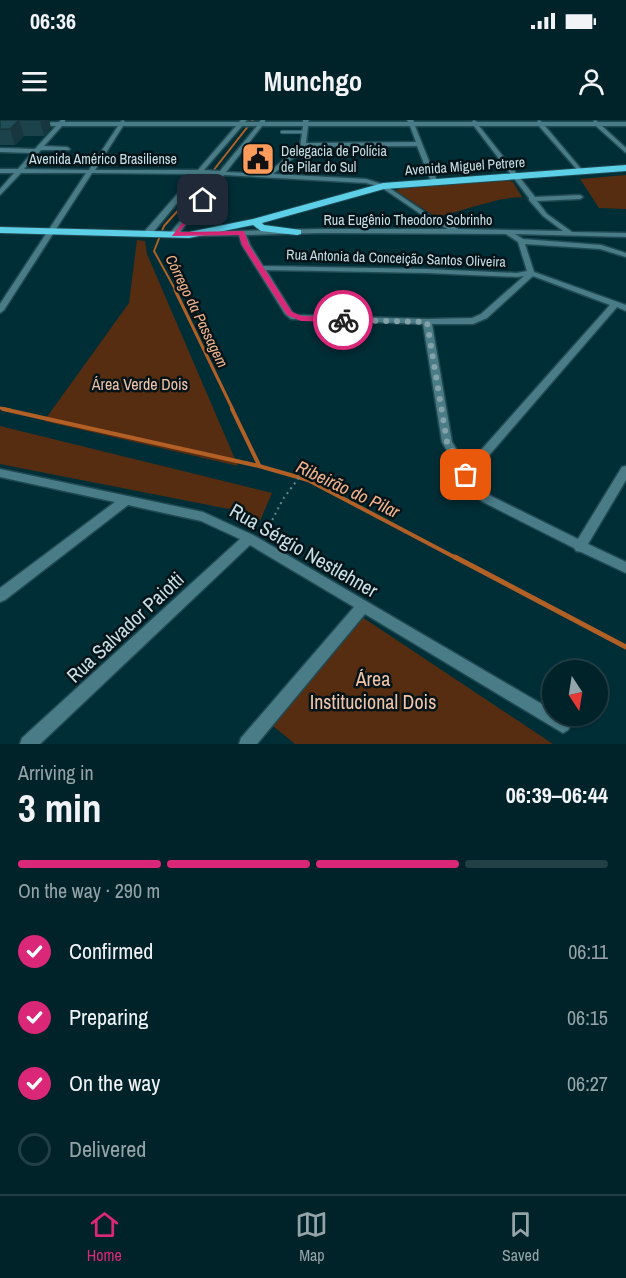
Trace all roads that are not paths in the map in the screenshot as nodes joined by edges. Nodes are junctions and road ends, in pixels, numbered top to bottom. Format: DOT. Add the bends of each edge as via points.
graph roads {
  1 [pos="61,122"];
  2 [pos="123,122"];
  3 [pos="306,122"];
  4 [pos="411,122"];
  5 [pos="474,122"];
  6 [pos="539,122"];
  7 [pos="595,122"];
  8 [pos="243,123"];
  9 [pos="260,123"];
  10 [pos="30,124"];
  11 [pos="626,124"];
  12 [pos="282,132"];
  13 [pos="305,132"];
  14 [pos="419,144"];
  15 [pos="304,145"];
  16 [pos="66,148"];
  17 [pos="39,149"];
  18 [pos="0,150"];
  19 [pos="626,151"];
  20 [pos="626,168"];
  21 [pos="92,170"];
  22 [pos="0,171"];
  23 [pos="19,171"];
  24 [pos="580,171"];
  25 [pos="203,172"];
  26 [pos="221,172"];
  27 [pos="268,175"];
  28 [pos="515,176"];
  29 [pos="434,180"];
  30 [pos="383,186"];
  31 [pos="0,193"];
  32 [pos="580,197"];
  33 [pos="531,199"];
  34 [pos="256,222"];
  35 [pos="475,224"];
  36 [pos="558,226"];
  37 [pos="0,230"];
  38 [pos="52,231"];
  39 [pos="297,231"];
  40 [pos="458,231"];
  41 [pos="506,232"];
  42 [pos="242,233"];
  43 [pos="150,234"];
  44 [pos="171,234"];
  45 [pos="571,234"];
  46 [pos="189,235"];
  47 [pos="591,235"];
  48 [pos="626,235"];
  49 [pos="521,241"];
  50 [pos="246,245"];
  51 [pos="601,247"];
  52 [pos="626,255"];
  53 [pos="261,268"];
  54 [pos="531,273"];
  55 [pos="615,304"];
  56 [pos="626,308"];
  57 [pos="0,310"];
  58 [pos="427,322"];
  59 [pos="626,470"];
  60 [pos="1,475"];
  61 [pos="466,475"];
  62 [pos="127,500"];
  63 [pos="255,541"];
  64 [pos="580,546"];
  65 [pos="626,568"];
  66 [pos="0,596"];
  67 [pos="363,606"];
  68 [pos="542,713"];
  69 [pos="28,744"];
  70 [pos="247,744"];
  1 -- 2 [label="street"];
  1 -- 10 [label="street"];
  1 -- 17 [label="street"];
  2 -- 8 [label="street"];
  2 -- 21 [label="street"];
  3 -- 4 [label="street"];
  3 -- 9 [label="street"];
  3 -- 13 [label="street"];
  4 -- 5 [label="street"];
  4 -- 14 [label="street"];
  5 -- 6 [label="street"];
  5 -- 28 [label="street"];
  6 -- 7 [label="street"];
  6 -- 24 [label="street"];
  7 -- 11 [label="street"];
  7 -- 19 [label="street"];
  8 -- 9 [label="street"];
  8 -- 25 [label="street"];
  9 -- 26 [label="street"];
  12 -- 13 [label="lane"];
  13 -- 15 [label="street"];
  14 -- 15 [label="street"];
  14 -- 29 [label="street"];
  15 -- 27 [label="street"];
  16 -- 17 [label="street"];
  17 -- 18 [label="street"];
  17 -- 23 [label="street"];
  20 -- 24 [label="main road, Avenida Miguel Petrere"];
  21 -- 23 [label="street, Avenida Américo Brasiliense"];
  21 -- 25 [label="street, Avenida Américo Brasiliense"];
  21 -- 38 [label="street"];
  22 -- 23 [label="street, Avenida Américo Brasiliense"];
  23 -- 31 [label="street"];
  24 -- 28 [label="main road, Avenida Miguel Petrere"];
  25 -- 26 [label="street, Avenida Américo Brasiliense"];
  25 -- 43 [label="street"];
  26 -- 27 [label="street"];
  26 -- 44 [label="street"];
  27 -- 30 [label="street" via="366,181"];
  28 -- 29 [label="main road, Avenida Miguel Petrere"];
  28 -- 33 [label="street"];
  29 -- 30 [label="main road, Avenida Miguel Petrere"];
  30 -- 34 [label="main road, Avenida Miguel Petrere"];
  30 -- 40 [label="street" via="430,218"];
  32 -- 33 [label="street"];
  33 -- 36 [label="street"];
  34 -- 39 [label="main road" via="261,228"];
  34 -- 46 [label="main road, Avenida Miguel Petrere"];
  35 -- 36 [label="street"];
  36 -- 45 [label="street"];
  37 -- 38 [label="main road, Avenida Miguel Petrere"];
  38 -- 43 [label="main road, Avenida Miguel Petrere"];
  38 -- 57 [label="street"];
  39 -- 40 [label="street, Rua Eugênio Theodoro Sobrinho"];
  39 -- 42 [label="street, Rua Eugênio Theodoro Sobrinho"];
  40 -- 41 [label="street, Rua Eugênio Theodoro Sobrinho"];
  41 -- 45 [label="street, Rua Eugênio Theodoro Sobrinho"];
  41 -- 49 [label="street"];
  42 -- 46 [label="street, Rua Eugênio Theodoro Sobrinho"];
  42 -- 50 [label="street"];
  43 -- 44 [label="main road, Avenida Miguel Petrere"];
  44 -- 46 [label="main road, Avenida Miguel Petrere"];
  45 -- 47 [label="street, Rua Eugênio Theodoro Sobrinho"];
  46 -- 50 [label="street" via="235,240"];
  47 -- 48 [label="street, Rua Eugênio Theodoro Sobrinho"];
  47 -- 51 [label="street"];
  49 -- 51 [label="street"];
  49 -- 54 [label="street"];
  50 -- 53 [label="street"];
  51 -- 52 [label="street"];
  53 -- 54 [label="street, Rua Antonia da Conceição Santos Oliveira"];
  53 -- 58 [label="street" via="289,314 301,319"];
  54 -- 55 [label="street"];
  54 -- 58 [label="street" via="479,320"];
  55 -- 56 [label="street"];
  55 -- 61 [label="street"];
  58 -- 61 [label="street" via="447,442"];
  59 -- 64 [label="street"];
  60 -- 62 [label="street, Rua Sérgio Nestlehner"];
  61 -- 64 [label="street" via="487,499"];
  62 -- 63 [label="street, Rua Sérgio Nestlehner" via="215,520"];
  62 -- 66 [label="street"];
  63 -- 67 [label="street, Rua Sérgio Nestlehner"];
  63 -- 69 [label="street, Rua Salvador Paiotti"];
  64 -- 65 [label="street"];
  67 -- 68 [label="street, Rua Sérgio Nestlehner"];
  67 -- 70 [label="street"];
}
